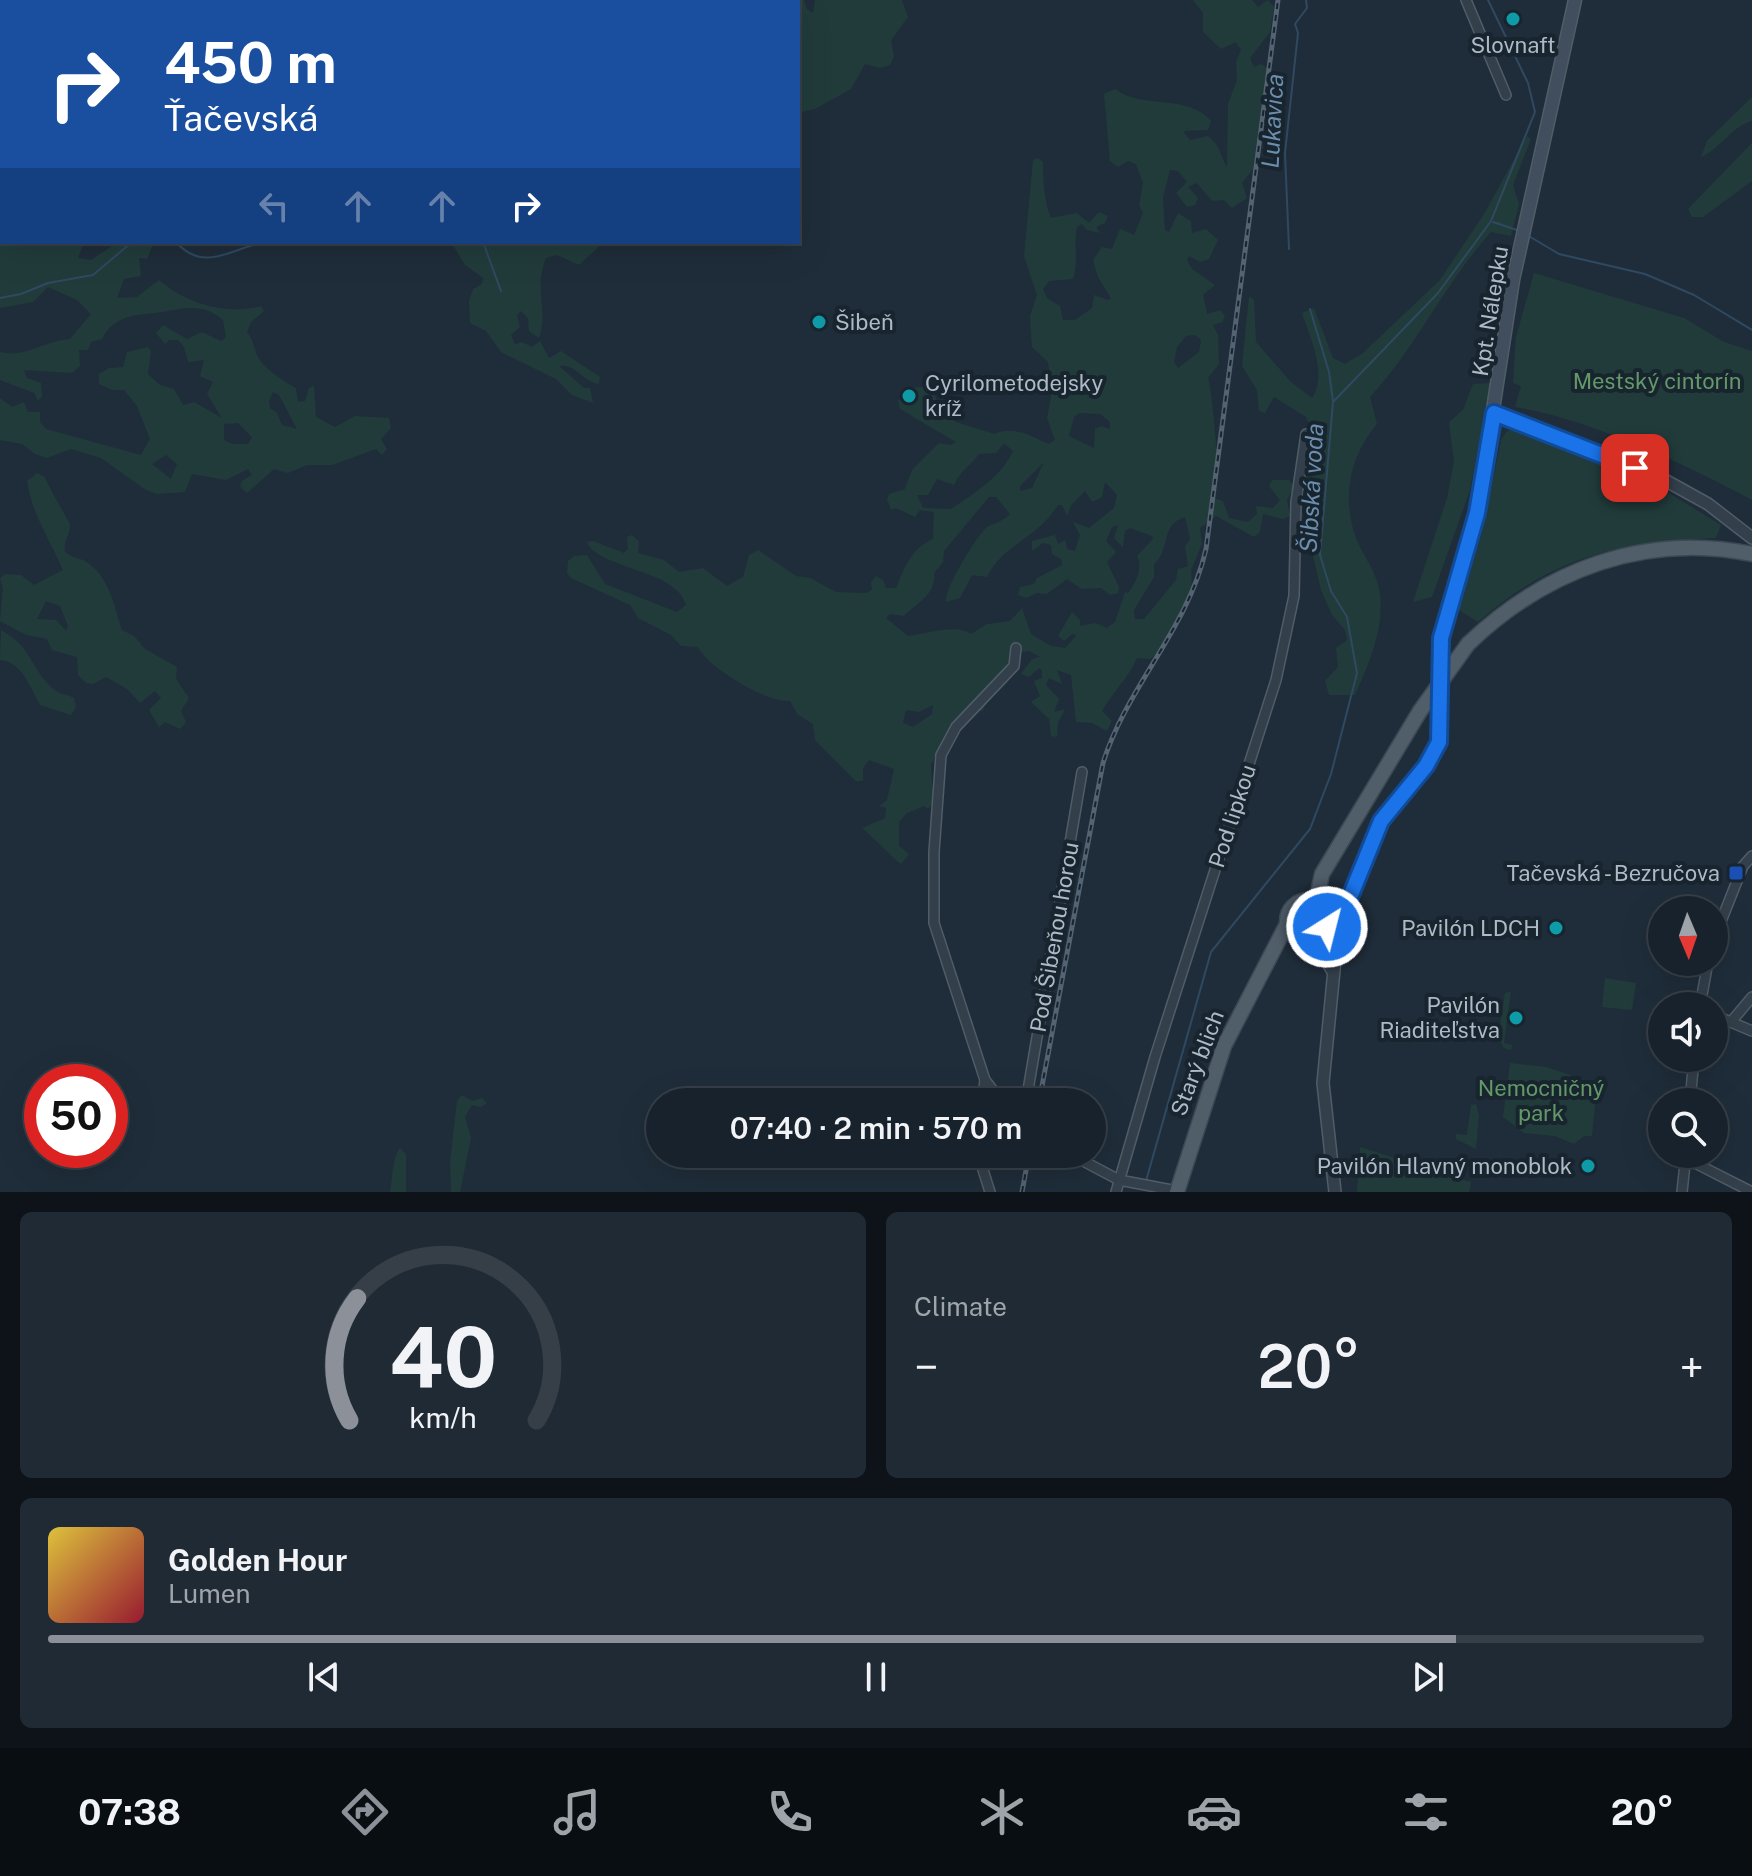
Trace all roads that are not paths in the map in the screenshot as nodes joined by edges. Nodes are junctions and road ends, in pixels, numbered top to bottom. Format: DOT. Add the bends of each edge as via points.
graph roads {
  1 [pos="1466,0"];
  2 [pos="1575,0"];
  3 [pos="1506,95"];
  4 [pos="1494,413"];
  5 [pos="1306,434"];
  6 [pos="1752,538"];
  7 [pos="1752,554"];
  8 [pos="1016,648"];
  9 [pos="1082,772"];
  10 [pos="1752,856"];
  11 [pos="1352,890"];
  12 [pos="1314,904"];
  13 [pos="1728,904"];
  14 [pos="1287,924"];
  15 [pos="1323,933"];
  16 [pos="1299,940"];
  17 [pos="1273,956"];
  18 [pos="1752,997"];
  19 [pos="1728,1021"];
  20 [pos="1731,1022"];
  21 [pos="1752,1031"];
  22 [pos="985,1080"];
  23 [pos="984,1088"];
  24 [pos="991,1088"];
  25 [pos="1028,1088"];
  26 [pos="982,1168"];
  27 [pos="1096,1168"];
  28 [pos="1685,1168"];
  29 [pos="1708,1168"];
  30 [pos="1119,1180"];
  31 [pos="990,1192"];
  32 [pos="1116,1192"];
  33 [pos="1177,1192"];
  34 [pos="1335,1192"];
  35 [pos="1682,1192"];
  36 [pos="1752,1192"];
  1 -- 3 [label="street"];
  2 -- 4 [label="main road, Kpt. Nálepku" via="1520,248"];
  4 -- 6 [label="street" via="1661,478 1708,504"];
  4 -- 11 [label="main road, Kpt. Nálepku" via="1477,513 1446,618 1439,742 1381,821"];
  5 -- 30 [label="street, Pod lipkou" via="1296,502 1293,605 1276,680"];
  7 -- 12 [label="main road, bridge" via="1680,547 1609,558 1513,604 1468,644 1420,711 1322,874"];
  8 -- 22 [label="street" via="1014,666 956,727 941,755 934,852 934,923"];
  9 -- 25 [label="street, Pod Šibeňou horou"];
  10 -- 13 [label="street"];
  11 -- 12 [label="main road" via="1343,902"];
  11 -- 15 [label="main road, Kpt. Nálepku"];
  12 -- 14 [label="main road, Starý blich" via="1292,907"];
  12 -- 15 [label="main road"];
  14 -- 16 [label="main road"];
  14 -- 17 [label="main road, Starý blich"];
  15 -- 16 [label="main road"];
  15 -- 34 [label="street" via="1334,974 1323,1083"];
  16 -- 17 [label="main road, Starý blich"];
  17 -- 33 [label="main road, Starý blich" via="1224,1046"];
  18 -- 20 [label="street"];
  19 -- 20 [label="street"];
  20 -- 21 [label="street"];
  22 -- 23 [label="street"];
  22 -- 24 [label="street"];
  26 -- 31 [label="street"];
  27 -- 30 [label="street"];
  28 -- 35 [label="street"];
  29 -- 36 [label="street"];
  30 -- 32 [label="street, Pod lipkou"];
  30 -- 33 [label="street"];
}
